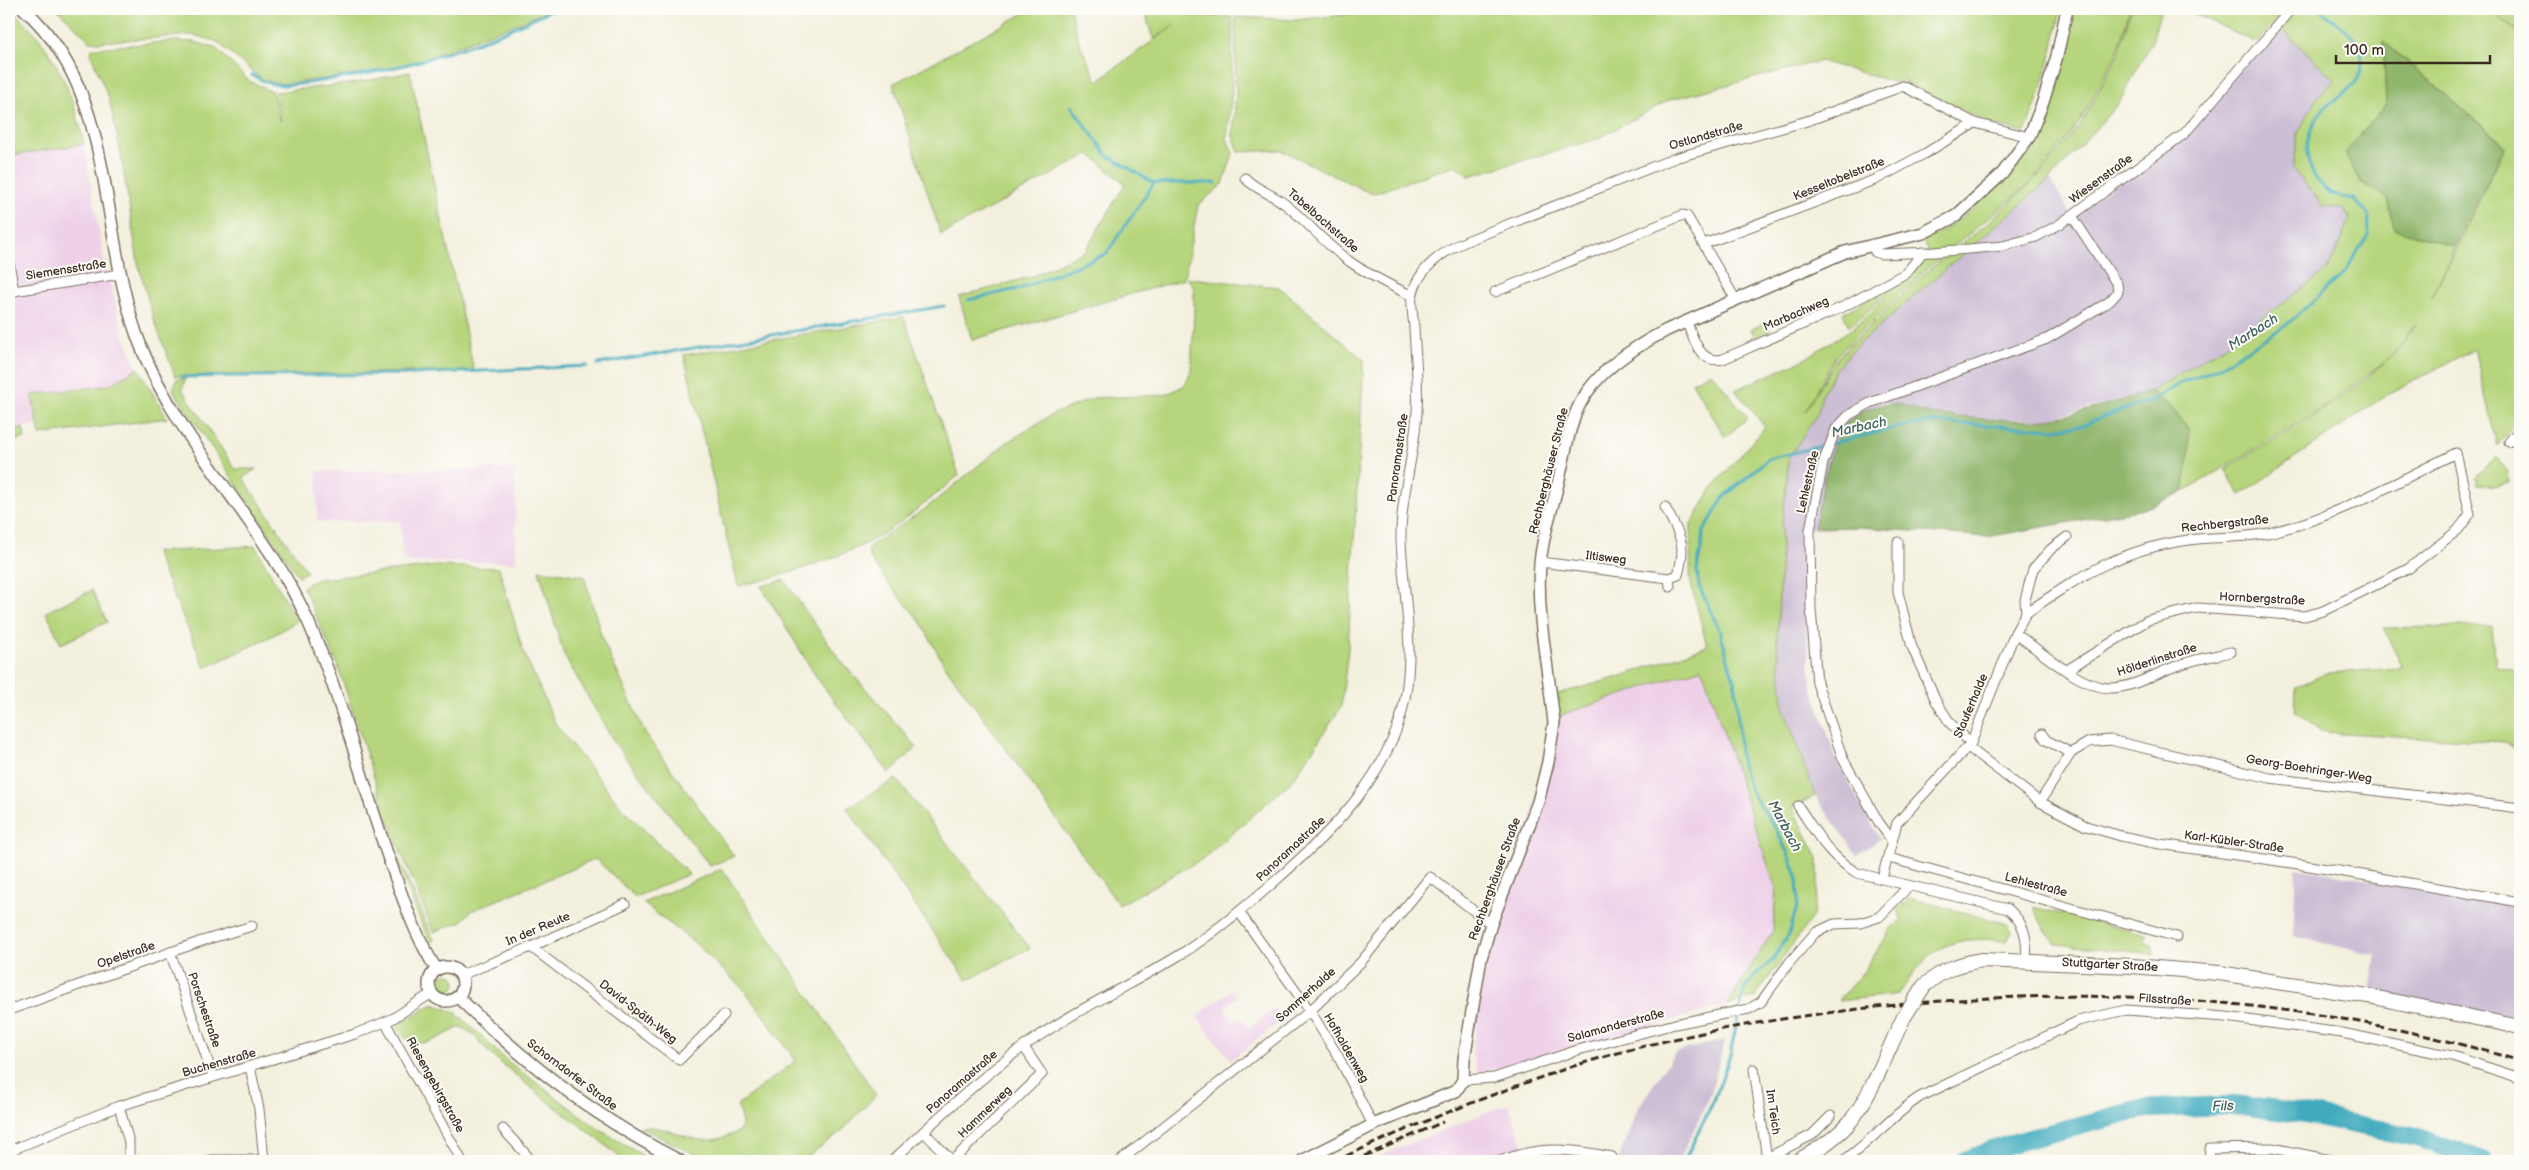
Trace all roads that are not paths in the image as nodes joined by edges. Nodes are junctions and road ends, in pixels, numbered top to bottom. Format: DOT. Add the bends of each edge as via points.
graph roads {
  1 [pos="24,9"];
  2 [pos="2067,9"];
  3 [pos="2291,9"];
  4 [pos="1975,123"];
  5 [pos="2029,137"];
  6 [pos="1245,178"];
  7 [pos="2072,216"];
  8 [pos="1704,244"];
  9 [pos="1872,244"];
  10 [pos="1923,252"];
  11 [pos="9,263"];
  12 [pos="120,274"];
  13 [pos="1495,292"];
  14 [pos="1412,296"];
  15 [pos="1736,300"];
  16 [pos="1686,321"];
  17 [pos="2520,429"];
  18 [pos="2509,442"];
  19 [pos="1664,507"];
  20 [pos="2470,514"];
  21 [pos="2068,537"];
  22 [pos="1898,542"];
  23 [pos="1540,562"];
  24 [pos="2026,613"];
  25 [pos="2015,633"];
  26 [pos="2231,652"];
  27 [pos="2067,670"];
  28 [pos="2042,734"];
  29 [pos="1970,745"];
  30 [pos="2071,753"];
  31 [pos="2040,802"];
  32 [pos="1798,806"];
  33 [pos="2520,808"];
  34 [pos="1892,841"];
  35 [pos="1889,858"];
  36 [pos="1882,878"];
  37 [pos="1909,886"];
  38 [pos="2520,902"];
  39 [pos="625,904"];
  40 [pos="1239,912"];
  41 [pos="1491,924"];
  42 [pos="252,926"];
  43 [pos="2177,937"];
  44 [pos="531,947"];
  45 [pos="170,952"];
  46 [pos="2027,958"];
  47 [pos="437,970"];
  48 [pos="461,975"];
  49 [pos="432,993"];
  50 [pos="458,996"];
  51 [pos="9,1010"];
  52 [pos="1310,1011"];
  53 [pos="724,1015"];
  54 [pos="385,1022"];
  55 [pos="2520,1027"];
  56 [pos="1024,1047"];
  57 [pos="250,1067"];
  58 [pos="1754,1069"];
  59 [pos="213,1076"];
  60 [pos="2520,1078"];
  61 [pos="1463,1080"];
  62 [pos="119,1106"];
  63 [pos="1831,1116"];
  64 [pos="1373,1125"];
  65 [pos="503,1129"];
  66 [pos="924,1132"];
  67 [pos="9,1151"];
  68 [pos="211,1160"];
  69 [pos="1764,1160"];
  70 [pos="129,1161"];
  71 [pos="265,1161"];
  72 [pos="462,1161"];
  73 [pos="532,1161"];
  74 [pos="680,1161"];
  75 [pos="892,1161"];
  76 [pos="1120,1161"];
  77 [pos="1302,1161"];
  78 [pos="1500,1161"];
  79 [pos="1610,1161"];
  80 [pos="1797,1161"];
  81 [pos="1843,1161"];
  82 [pos="2209,1161"];
  83 [pos="2336,1161"];
  1 -- 12 [label="street" via="58,46 78,82 99,155"];
  2 -- 5 [label="street, Rechberghäuser Straße" via="2044,102"];
  3 -- 7 [label="street, Wiesenstraße" via="2184,134"];
  4 -- 5 [label="street, Ostlandstraße"];
  4 -- 8 [label="street, Kesseltobelstraße" via="1877,179"];
  4 -- 14 [label="street, Ostlandstraße" via="1903,86 1813,119 1675,158 1469,240 1434,259"];
  5 -- 9 [label="street, Rechberghäuser Straße" via="2007,168 1956,216 1923,232"];
  6 -- 14 [label="street, Tobelbachstraße" via="1252,185 1276,196 1347,260"];
  7 -- 10 [label="street, Wiesenstraße" via="2022,243"];
  7 -- 34 [label="street, Lehlestraße" via="2117,284 2118,292 2110,301 2046,340 1870,402 1849,415 1836,429 1823,463 1810,530 1811,609 1817,683 1843,759"];
  8 -- 13 [label="street" via="1687,216 1683,215"];
  8 -- 15 [label="street"];
  9 -- 10 [label="street, Wiesenstraße" via="1875,252 1880,254"];
  9 -- 15 [label="street, Rechberghäuser Straße" via="1845,252"];
  10 -- 16 [label="street, Marbachweg" via="1906,273 1845,306 1728,358 1714,360 1703,356"];
  11 -- 12 [label="street, Siemensstraße" via="14,291"];
  12 -- 47 [label="street" via="134,325 160,389 267,550 308,620 399,887"];
  14 -- 40 [label="street, Panoramastraße" via="1417,411 1405,486 1401,539 1409,628 1406,698 1396,731 1379,767 1352,806 1320,841"];
  15 -- 16 [label="street, Rechberghäuser Straße"];
  16 -- 23 [label="street, Rechberghäuser Straße" via="1627,355 1595,383 1581,402"];
  17 -- 18 [label="street"];
  19 -- 23 [label="street, Iltisweg" via="1682,540 1683,557 1678,575 1669,582"];
  20 -- 24 [label="street, Rechbergstraße" via="2456,454 2322,518 2270,533 2192,539 2154,545 2123,555 2084,574"];
  20 -- 27 [label="street, Hornbergstraße" via="2458,530 2408,569 2323,611 2304,616 2197,608 2148,620"];
  21 -- 24 [label="street, Stauferhalde" via="2051,549 2033,569 2025,600"];
  22 -- 29 [label="street, Karl-Kübler-Straße" via="1898,592 1912,647 1936,701"];
  23 -- 41 [label="street, Rechberghäuser Straße" via="1539,585 1553,735 1538,802"];
  24 -- 25 [label="street, Stauferhalde"];
  25 -- 27 [label="street, Hölderlinstraße"];
  25 -- 29 [label="street, Stauferhalde"];
  26 -- 27 [label="street, Hölderlinstraße" via="2181,664 2137,682 2110,688 2088,682"];
  28 -- 30 [label="street" via="2046,740"];
  29 -- 31 [label="street, Karl-Kübler-Straße"];
  29 -- 34 [label="street, Stauferhalde" via="1897,823"];
  30 -- 31 [label="street, Georg-Boehringer-Weg"];
  30 -- 33 [label="street, Georg-Boehringer-Weg" via="2088,742 2110,740 2270,778"];
  31 -- 38 [label="street, Karl-Kübler-Straße" via="2086,826 2152,842"];
  32 -- 36 [label="street" via="1822,844 1839,862 1857,873"];
  34 -- 35 [label="street, Stauferhalde"];
  35 -- 36 [label="street, Stauferhalde"];
  35 -- 43 [label="street, Lehlestraße"];
  36 -- 37 [label="street"];
  37 -- 46 [label="street" via="2008,909 2025,928"];
  37 -- 61 [label="street, Salamanderstraße" via="1879,917 1860,923 1834,924 1816,933 1761,1002 1749,1009 1578,1050 1494,1078"];
  39 -- 44 [label="street, In der Reute"];
  40 -- 52 [label="street, Hofhaldenweg"];
  40 -- 56 [label="street, Panoramastraße" via="1180,955 1058,1024"];
  41 -- 52 [label="street, Sommerhalde" via="1430,877 1361,962"];
  41 -- 61 [label="street, Rechberghäuser Straße" via="1481,958"];
  42 -- 45 [label="street, Opelstraße"];
  44 -- 48 [label="street, In der Reute"];
  44 -- 53 [label="street, David-Späth-Weg" via="679,1060"];
  45 -- 51 [label="street, Opelstraße"];
  45 -- 59 [label="street, Porschestraße"];
  46 -- 55 [label="main road, Stuttgarter Straße" via="2238,975 2368,996"];
  46 -- 80 [label="main road, Stuttgarter Straße, bridge" via="1960,964 1940,972 1924,986 1849,1122 1836,1136"];
  47 -- 48 [label="street" via="452,968"];
  47 -- 49 [label="street" via="430,979"];
  48 -- 50 [label="street" via="464,986"];
  49 -- 50 [label="street" via="443,1001"];
  49 -- 54 [label="street, Buchenstraße"];
  50 -- 74 [label="street, Schorndorfer Straße" via="496,1034 595,1112 641,1142"];
  52 -- 64 [label="street, Hofhaldenweg" via="1338,1056"];
  52 -- 76 [label="street, Sommerhalde"];
  54 -- 57 [label="street, Buchenstraße"];
  54 -- 72 [label="street, Riesengebirgstraße"];
  56 -- 66 [label="street, Panoramastraße"];
  56 -- 66 [label="street, Hammerweg" via="1042,1074 952,1161"];
  57 -- 59 [label="street, Buchenstraße"];
  57 -- 71 [label="street" via="260,1109"];
  58 -- 69 [label="street, Im Teich"];
  59 -- 62 [label="street, Buchenstraße"];
  60 -- 81 [label="street, Filsstraße" via="2452,1056 2342,1033 2226,1017 2126,1010 2078,1021 1920,1097"];
  61 -- 64 [label="street" via="1456,1091"];
  62 -- 67 [label="street, Buchenstraße"];
  62 -- 70 [label="street" via="129,1142"];
  63 -- 69 [label="street, Im Teich" via="1812,1135"];
  64 -- 77 [label="street"];
  65 -- 73 [label="street"];
  66 -- 75 [label="street, Panoramastraße"];
  68 -- 71 [label="street"];
  78 -- 79 [label="street" via="1542,1150 1571,1149 1612,1157"];
  82 -- 83 [label="street" via="2210,1149 2272,1148"];
}
